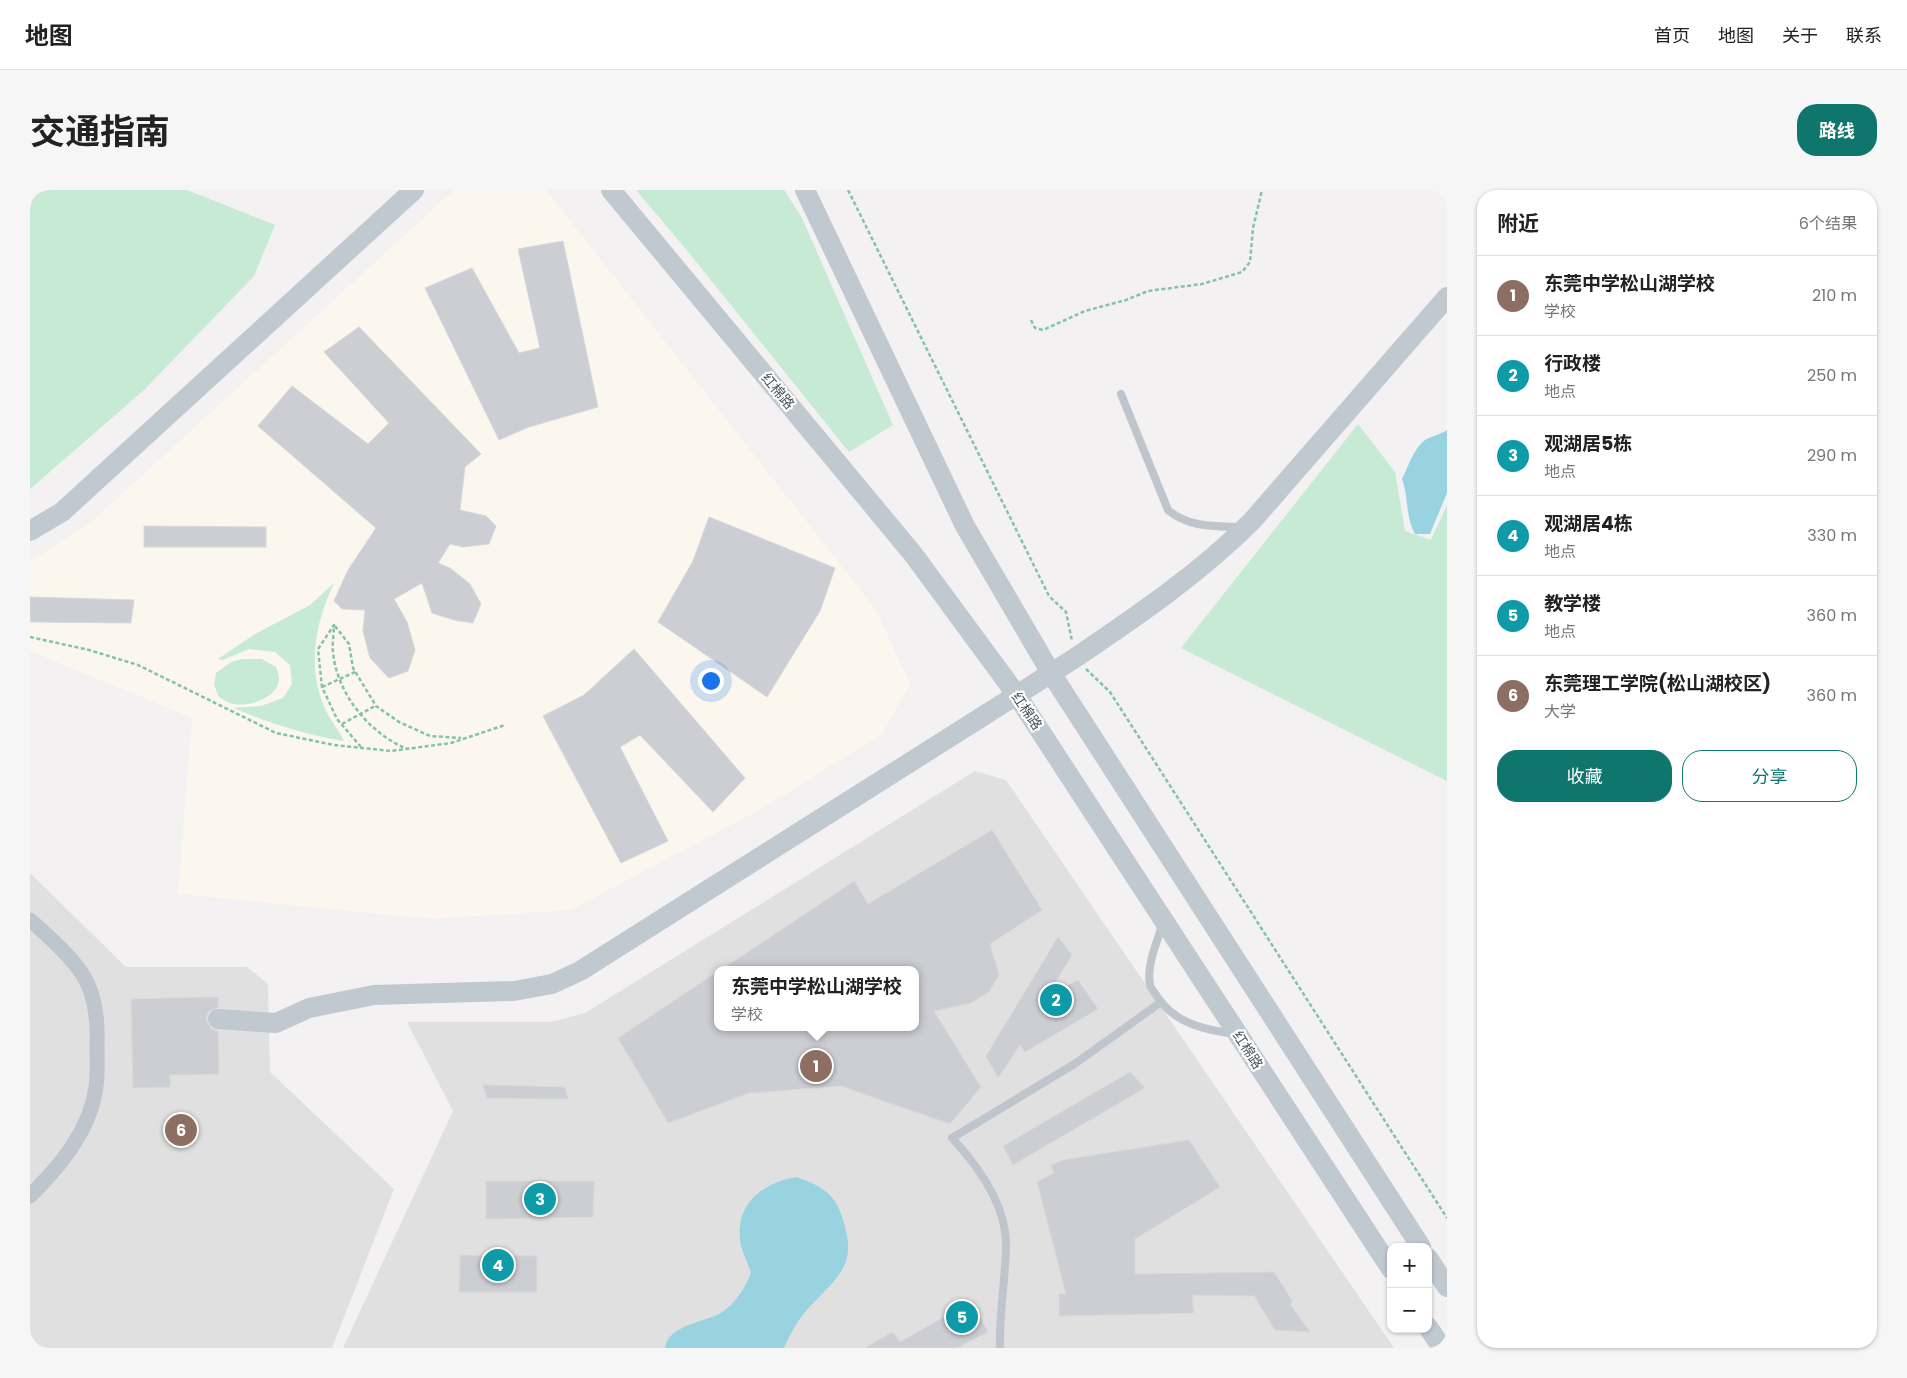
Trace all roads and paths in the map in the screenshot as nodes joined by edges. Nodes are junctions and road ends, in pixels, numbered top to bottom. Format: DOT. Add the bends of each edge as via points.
graph roads {
  1 [pos="414,190"];
  2 [pos="611,190"];
  3 [pos="805,190"];
  4 [pos="848,190"];
  5 [pos="1262,190"];
  6 [pos="1447,297"];
  7 [pos="1031,320"];
  8 [pos="1121,394"];
  9 [pos="1246,527"];
  10 [pos="30,531"];
  11 [pos="334,625"];
  12 [pos="30,637"];
  13 [pos="1075,658"];
  14 [pos="356,672"];
  15 [pos="1051,673"];
  16 [pos="341,678"];
  17 [pos="322,687"];
  18 [pos="1016,694"];
  19 [pos="376,706"];
  20 [pos="360,715"];
  21 [pos="342,724"];
  22 [pos="505,725"];
  23 [pos="464,738"];
  24 [pos="362,748"];
  25 [pos="407,749"];
  26 [pos="30,920"];
  27 [pos="1164,921"];
  28 [pos="1160,1002"];
  29 [pos="218,1019"];
  30 [pos="1238,1035"];
  31 [pos="30,1196"];
  32 [pos="1447,1218"];
  33 [pos="1418,1243"];
  34 [pos="1387,1263"];
  35 [pos="1432,1264"];
  36 [pos="1447,1287"];
  37 [pos="1432,1333"];
  38 [pos="1000,1348"];
  39 [pos="1442,1348"];
  1 -- 10 [label="main road" via="62,512"];
  2 -- 18 [label="main road, 红棉路" via="913,554"];
  3 -- 15 [label="main road" via="965,526"];
  4 -- 13 [label="path" via="1049,596 1066,612"];
  5 -- 7 [label="path" via="1253,228 1250,262 1242,272 1202,284 1148,291 1084,311 1043,330 1034,328"];
  6 -- 9 [label="main road"];
  8 -- 9 [label="lane" via="1168,510 1179,520 1200,525"];
  9 -- 13 [label="main road" via="1222,550 1130,621"];
  11 -- 14 [label="path" via="349,644"];
  11 -- 16 [label="path" via="333,652"];
  11 -- 17 [label="path" via="318,649"];
  12 -- 24 [label="path" via="138,665 276,733"];
  13 -- 15 [label="main road"];
  13 -- 32 [label="path" via="1110,692"];
  14 -- 16 [label="path"];
  14 -- 19 [label="path"];
  15 -- 18 [label="main road"];
  15 -- 33 [label="main road"];
  16 -- 17 [label="path"];
  16 -- 20 [label="path"];
  17 -- 21 [label="path"];
  18 -- 27 [label="main road, 红棉路"];
  18 -- 29 [label="main road" via="580,971 559,981 488,994 374,995 309,1008 276,1023"];
  19 -- 20 [label="path"];
  19 -- 23 [label="path" via="399,722 430,736"];
  20 -- 21 [label="path"];
  20 -- 25 [label="path" via="377,733"];
  21 -- 24 [label="path"];
  22 -- 23 [label="path"];
  23 -- 25 [label="path"];
  24 -- 25 [label="path"];
  26 -- 31 [label="street" via="63,951 83,976 94,998 98,1030 96,1088 85,1122 71,1150"];
  27 -- 28 [label="lane" via="1151,959 1150,986"];
  27 -- 30 [label="main road, 红棉路"];
  28 -- 30 [label="lane" via="1183,1022 1210,1031"];
  28 -- 38 [label="lane" via="1076,1063 952,1138 971,1158 1000,1214 1006,1247"];
  30 -- 34 [label="main road, 红棉路"];
  35 -- 36 [label="main road"];
  37 -- 39 [label="main road"];
}
